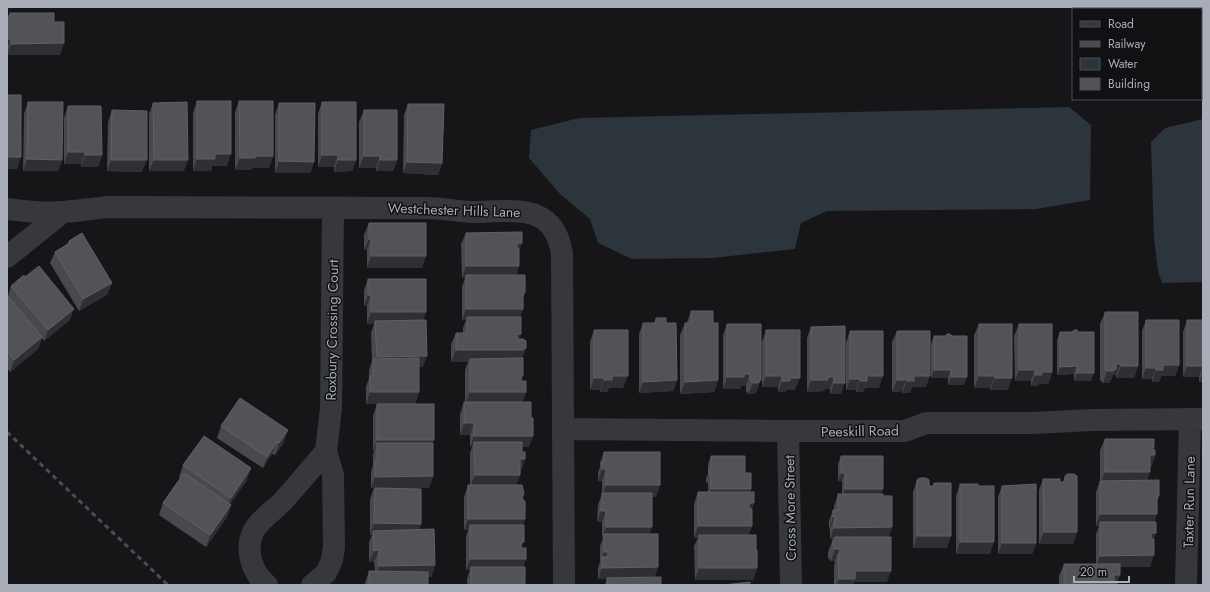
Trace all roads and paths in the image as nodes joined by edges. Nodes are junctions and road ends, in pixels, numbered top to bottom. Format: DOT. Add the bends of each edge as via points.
graph roads {
  1 [pos="333,208"];
  2 [pos="7,209"];
  3 [pos="63,212"];
  4 [pos="7,257"];
  5 [pos="1196,419"];
  6 [pos="564,428"];
  7 [pos="788,431"];
  8 [pos="326,451"];
  9 [pos="267,585"];
  10 [pos="312,585"];
  11 [pos="564,585"];
  12 [pos="791,585"];
  13 [pos="1186,585"];
  1 -- 3 [label="street, Westchester Hills Lane" via="110,207"];
  1 -- 6 [label="street, Westchester Hills Lane" via="527,212 544,218 554,228 560,240 562,254"];
  1 -- 8 [label="street, Roxbury Crossing Court" via="331,408"];
  2 -- 3 [label="street, Westchester Hills Lane"];
  3 -- 4 [label="street, Westchester Hills Lane"];
  5 -- 7 [label="street, Peeskill Road" via="926,423 905,431"];
  5 -- 13 [label="street, Taxter Run Lane"];
  6 -- 7 [label="street, Peeskill Road"];
  6 -- 11 [label="street, Westchester Hills Lane"];
  7 -- 12 [label="street, Cross More Street"];
  8 -- 9 [label="street" via="254,530 250,560 254,571"];
  8 -- 10 [label="street" via="333,475 334,547 326,573"];
}
